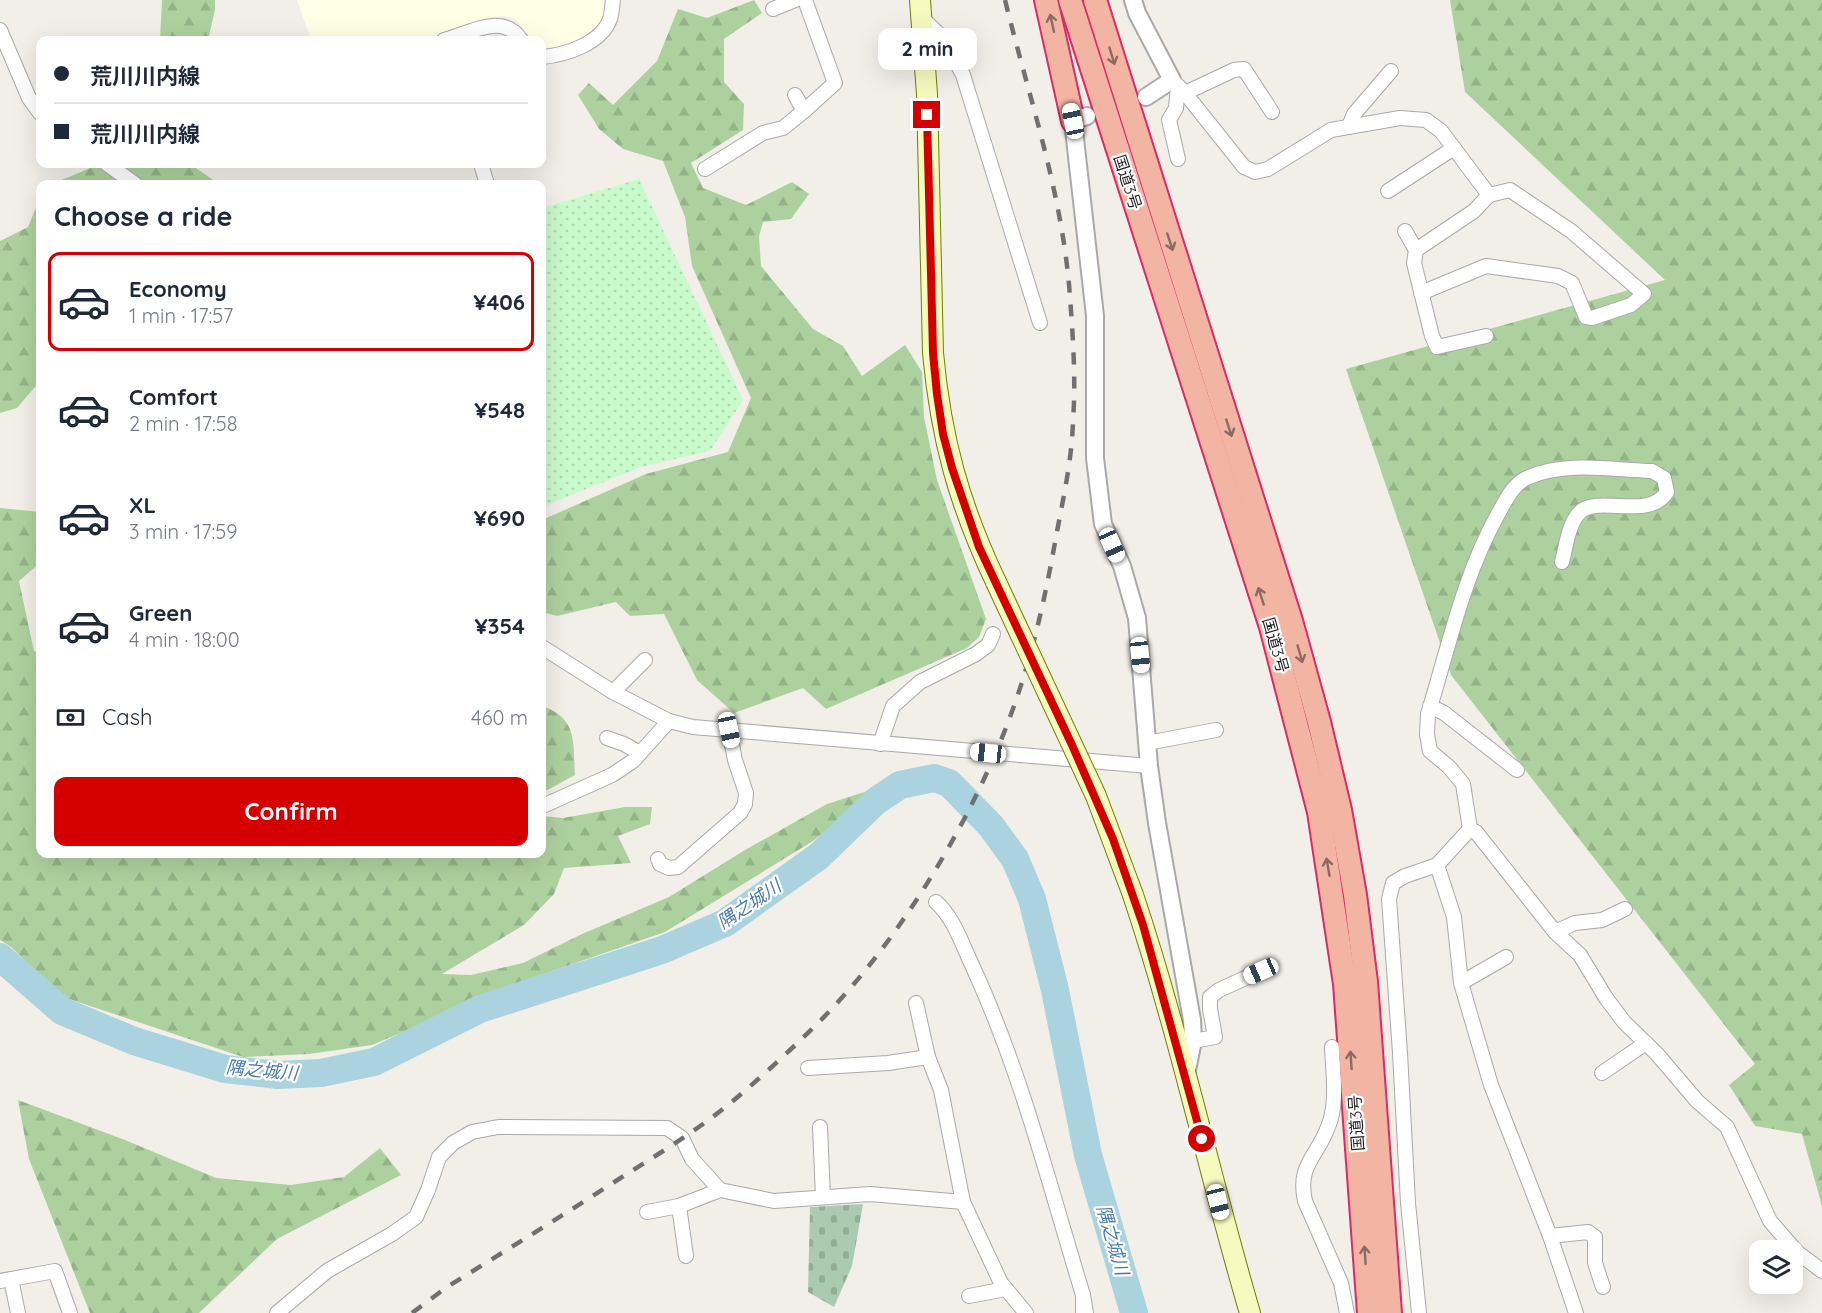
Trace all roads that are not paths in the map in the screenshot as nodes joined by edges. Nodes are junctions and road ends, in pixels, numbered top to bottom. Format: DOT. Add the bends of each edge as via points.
graph roads {
  1 [pos="613,0"];
  2 [pos="795,0"];
  3 [pos="805,0"];
  4 [pos="1046,0"];
  5 [pos="1070,0"];
  6 [pos="1095,0"];
  7 [pos="1133,0"];
  8 [pos="773,9"];
  9 [pos="921,9"];
  10 [pos="0,30"];
  11 [pos="457,36"];
  12 [pos="519,36"];
  13 [pos="546,56"];
  14 [pos="1391,71"];
  15 [pos="1178,86"];
  16 [pos="795,95"];
  17 [pos="1146,97"];
  18 [pos="36,108"];
  19 [pos="804,111"];
  20 [pos="1272,112"];
  21 [pos="1080,118"];
  22 [pos="1348,126"];
  23 [pos="1454,148"];
  24 [pos="1178,159"];
  25 [pos="113,168"];
  26 [pos="705,169"];
  27 [pos="129,180"];
  28 [pos="1388,191"];
  29 [pos="1489,195"];
  30 [pos="1405,231"];
  31 [pos="1416,250"];
  32 [pos="1421,292"];
  33 [pos="1040,323"];
  34 [pos="1486,336"];
  35 [pos="1562,562"];
  36 [pos="993,634"];
  37 [pos="546,650"];
  38 [pos="645,660"];
  39 [pos="613,692"];
  40 [pos="1430,706"];
  41 [pos="669,721"];
  42 [pos="729,730"];
  43 [pos="1216,730"];
  44 [pos="607,738"];
  45 [pos="1147,742"];
  46 [pos="880,744"];
  47 [pos="640,753"];
  48 [pos="1149,766"];
  49 [pos="1517,770"];
  50 [pos="546,805"];
  51 [pos="1470,829"];
  52 [pos="658,859"];
  53 [pos="1437,865"];
  54 [pos="936,902"];
  55 [pos="1625,909"];
  56 [pos="1555,932"];
  57 [pos="1506,957"];
  58 [pos="1261,971"];
  59 [pos="1461,983"];
  60 [pos="916,1004"];
  61 [pos="1193,1041"];
  62 [pos="1646,1043"];
  63 [pos="1332,1047"];
  64 [pos="928,1057"];
  65 [pos="808,1068"];
  66 [pos="1602,1073"];
  67 [pos="1186,1076"];
  68 [pos="820,1127"];
  69 [pos="720,1190"];
  70 [pos="823,1197"];
  71 [pos="963,1202"];
  72 [pos="679,1206"];
  73 [pos="646,1212"];
  74 [pos="1550,1236"];
  75 [pos="686,1256"];
  76 [pos="1822,1270"];
  77 [pos="5,1280"];
  78 [pos="1603,1287"];
  79 [pos="1006,1289"];
  80 [pos="969,1296"];
  81 [pos="18,1313"];
  82 [pos="70,1313"];
  83 [pos="277,1313"];
  84 [pos="1026,1313"];
  85 [pos="1085,1313"];
  86 [pos="1250,1313"];
  87 [pos="1347,1313"];
  88 [pos="1369,1313"];
  89 [pos="1390,1313"];
  90 [pos="1419,1313"];
  91 [pos="1576,1313"];
  1 -- 13 [label="street" via="610,20 597,36 577,50"];
  2 -- 8 [label="street"];
  3 -- 19 [label="street" via="835,83"];
  21 -- 4 [label="highway, one-way"];
  88 -- 5 [label="highway, 国道3号, one-way" via="1345,984 1319,812 1271,627"];
  6 -- 89 [label="highway, 国道3号, one-way" via="1291,621 1340,810 1365,982"];
  7 -- 15 [label="street"];
  9 -- 33 [label="street" via="944,39 963,75"];
  9 -- 67 [label="main road, bridge" via="927,94 933,353 943,434 979,547 1113,839"];
  10 -- 18 [label="street" via="28,98"];
  11 -- 12 [label="street" via="492,25 506,26"];
  14 -- 22 [label="street"];
  15 -- 17 [label="street"];
  15 -- 20 [label="street" via="1244,69"];
  15 -- 22 [label="street" via="1244,167 1254,172 1268,169 1331,130"];
  15 -- 24 [label="street" via="1176,108 1169,120"];
  16 -- 19 [label="street"];
  19 -- 26 [label="street" via="783,128 763,133"];
  21 -- 45 [label="street" via="1095,316 1096,469 1103,524 1122,566 1137,618"];
  22 -- 23 [label="street" via="1400,118 1426,120"];
  23 -- 28 [label="street"];
  23 -- 29 [label="street"];
  25 -- 27 [label="street"];
  29 -- 31 [label="street" via="1474,211"];
  29 -- 32 [label="street" via="1510,190 1571,231 1644,294 1631,305 1586,317 1572,283 1558,276 1486,266"];
  30 -- 31 [label="street"];
  31 -- 32 [label="street" via="1414,263"];
  32 -- 34 [label="street" via="1437,347"];
  35 -- 40 [label="street" via="1580,511 1592,506 1625,507 1662,500 1667,492 1664,478 1652,471 1568,468 1526,478 1511,490 1481,543 1467,580"];
  36 -- 46 [label="street" via="988,645 976,654 920,682 893,705"];
  37 -- 39 [label="street"];
  38 -- 39 [label="street"];
  39 -- 41 [label="street"];
  40 -- 49 [label="street"];
  40 -- 51 [label="street" via="1426,734 1430,750 1463,784"];
  41 -- 42 [label="street"];
  41 -- 47 [label="street"];
  42 -- 46 [label="street"];
  42 -- 52 [label="street" via="746,793 745,804 740,813 678,867 669,868"];
  43 -- 45 [label="street"];
  44 -- 47 [label="street"];
  45 -- 48 [label="street"];
  46 -- 48 [label="street"];
  47 -- 50 [label="street" via="612,776"];
  48 -- 61 [label="street"];
  51 -- 53 [label="street"];
  51 -- 56 [label="street" via="1476,831"];
  53 -- 59 [label="street" via="1454,917"];
  53 -- 90 [label="street" via="1393,884 1389,899 1408,1203"];
  54 -- 85 [label="street" via="946,911 1010,1056 1083,1295"];
  55 -- 56 [label="street" via="1602,920 1575,923"];
  56 -- 62 [label="street" via="1580,956 1624,1022"];
  57 -- 59 [label="street"];
  58 -- 61 [label="street" via="1210,997 1215,1037"];
  59 -- 74 [label="street" via="1491,1085"];
  60 -- 64 [label="street"];
  61 -- 67 [label="street"];
  62 -- 66 [label="street"];
  62 -- 76 [label="street" via="1697,1101 1727,1127 1770,1221 1797,1252"];
  63 -- 87 [label="street" via="1333,1103 1329,1126 1303,1176 1302,1187 1341,1283"];
  64 -- 65 [label="street"];
  64 -- 71 [label="street" via="941,1090"];
  67 -- 86 [label="main road"];
  68 -- 70 [label="street"];
  69 -- 70 [label="street" via="774,1201"];
  69 -- 72 [label="street"];
  69 -- 83 [label="street" via="692,1160 682,1138 667,1128 498,1128 472,1132 439,1157 416,1217 327,1271"];
  70 -- 71 [label="street" via="870,1194"];
  71 -- 79 [label="street"];
  72 -- 73 [label="street"];
  72 -- 75 [label="street"];
  74 -- 78 [label="street" via="1588,1232 1595,1238 1595,1263"];
  74 -- 91 [label="street"];
  77 -- 81 [label="street"];
  77 -- 82 [label="street" via="55,1271"];
  79 -- 80 [label="street"];
  79 -- 84 [label="street"];
}
